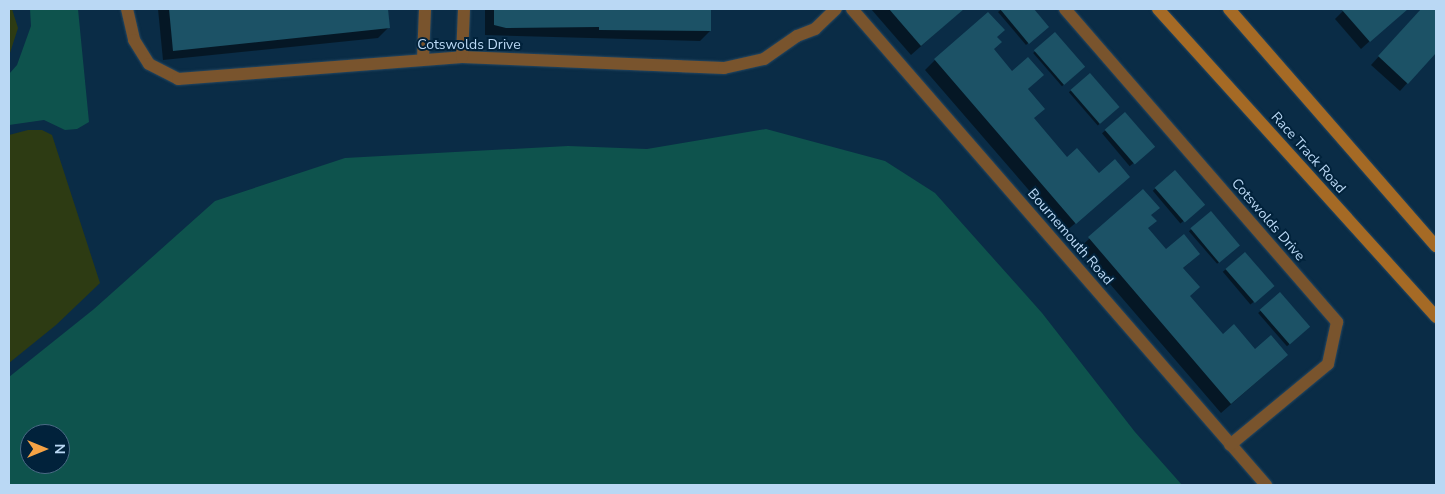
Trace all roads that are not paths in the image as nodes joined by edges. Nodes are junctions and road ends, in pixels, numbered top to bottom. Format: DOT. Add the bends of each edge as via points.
graph roads {
  1 [pos="127,9"];
  2 [pos="424,9"];
  3 [pos="464,9"];
  4 [pos="836,9"];
  5 [pos="852,9"];
  6 [pos="1065,9"];
  7 [pos="1158,9"];
  8 [pos="1229,9"];
  9 [pos="462,57"];
  10 [pos="423,59"];
  11 [pos="1436,246"];
  12 [pos="1436,317"];
  13 [pos="1230,445"];
  14 [pos="1266,485"];
  1 -- 10 [label="street, Cotswolds Drive" via="134,40 149,64 178,79"];
  2 -- 10 [label="street"];
  3 -- 9 [label="street"];
  4 -- 9 [label="street, Cotswolds Drive" via="816,29 797,36 764,58 724,68"];
  5 -- 13 [label="street, Bournemouth Road"];
  6 -- 13 [label="street, Cotswolds Drive" via="1337,322 1328,364"];
  7 -- 12 [label="main road, Race Track Road"];
  8 -- 11 [label="main road"];
  9 -- 10 [label="street, Cotswolds Drive"];
  13 -- 14 [label="street, Bournemouth Road"];
}
